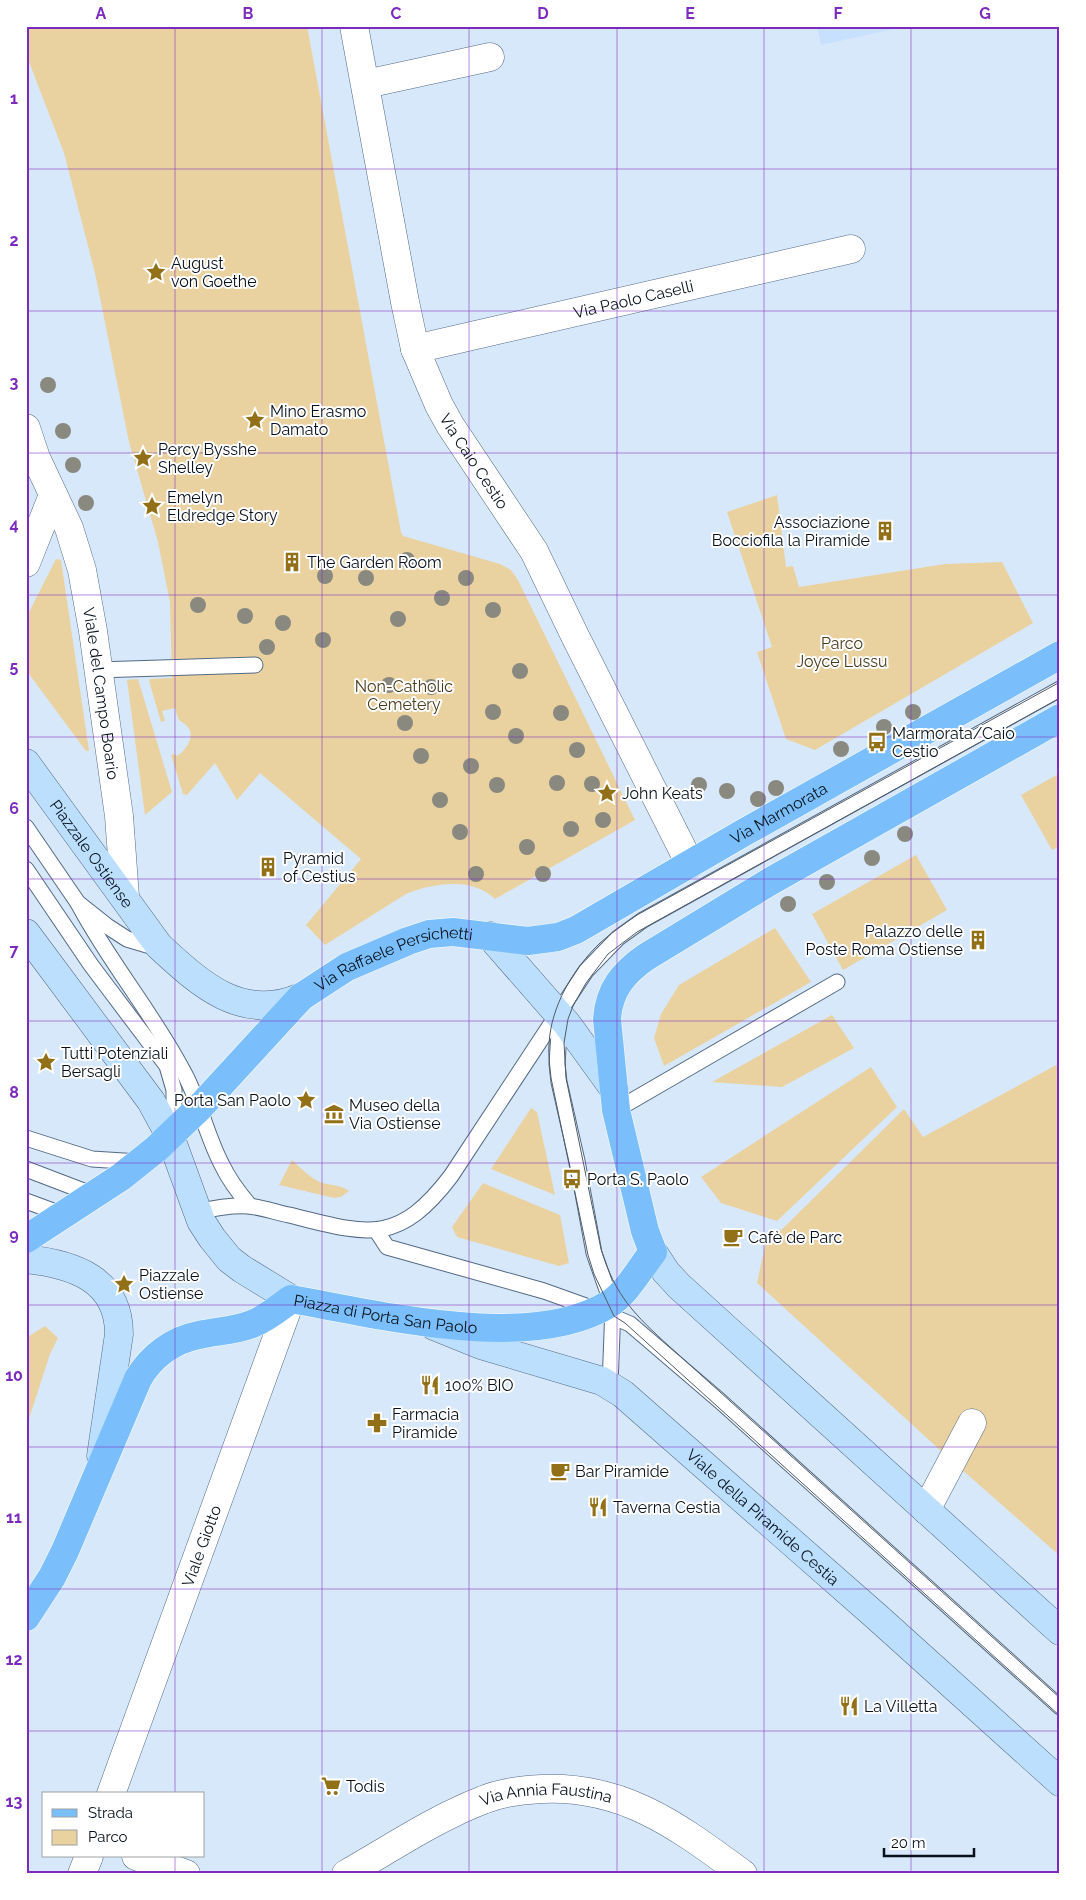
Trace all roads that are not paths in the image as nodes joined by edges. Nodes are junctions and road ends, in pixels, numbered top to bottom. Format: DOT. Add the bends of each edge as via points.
graph roads {
  1 [pos="354,26"];
  2 [pos="490,57"];
  3 [pos="366,84"];
  4 [pos="851,249"];
  5 [pos="415,349"];
  6 [pos="26,428"];
  7 [pos="53,495"];
  8 [pos="26,563"];
  9 [pos="1060,654"];
  10 [pos="255,665"];
  11 [pos="97,670"];
  12 [pos="1060,690"];
  13 [pos="1060,718"];
  14 [pos="26,762"];
  15 [pos="26,827"];
  16 [pos="690,864"];
  17 [pos="26,870"];
  18 [pos="125,897"];
  19 [pos="78,903"];
  20 [pos="26,933"];
  21 [pos="490,936"];
  22 [pos="159,946"];
  23 [pos="837,982"];
  24 [pos="301,997"];
  25 [pos="563,1011"];
  26 [pos="615,1099"];
  27 [pos="200,1107"];
  28 [pos="170,1136"];
  29 [pos="26,1138"];
  30 [pos="141,1162"];
  31 [pos="26,1169"];
  32 [pos="94,1195"];
  33 [pos="26,1201"];
  34 [pos="250,1206"];
  35 [pos="198,1212"];
  36 [pos="64,1215"];
  37 [pos="376,1230"];
  38 [pos="30,1233"];
  39 [pos="654,1252"];
  40 [pos="26,1259"];
  41 [pos="291,1298"];
  42 [pos="608,1309"];
  43 [pos="425,1323"];
  44 [pos="610,1386"];
  45 [pos="972,1423"];
  46 [pos="98,1472"];
  47 [pos="926,1510"];
  48 [pos="26,1617"];
  49 [pos="1060,1631"];
  50 [pos="1060,1707"];
  51 [pos="1060,1782"];
  52 [pos="112,1792"];
  53 [pos="88,1858"];
  54 [pos="142,1858"];
  55 [pos="82,1874"];
  56 [pos="186,1874"];
  57 [pos="346,1874"];
  58 [pos="743,1874"];
  1 -- 3 [label="street, Via Caio Cestio"];
  2 -- 3 [label="street"];
  3 -- 5 [label="street, Via Caio Cestio"];
  4 -- 5 [label="street, Via Paolo Caselli"];
  5 -- 16 [label="street, Via Caio Cestio" via="438,405 534,551"];
  6 -- 7 [label="street, Viale del Campo Boario"];
  7 -- 8 [label="street"];
  7 -- 11 [label="street, Viale del Campo Boario" via="78,556"];
  9 -- 16 [label="main road, Via Marmorata"];
  10 -- 11 [label="lane"];
  11 -- 18 [label="street, Viale del Campo Boario" via="119,816"];
  12 -- 25 [label="lane, Via Marmorata" via="644,920 618,938 589,967"];
  13 -- 26 [label="main road" via="771,881 630,969 618,982 608,1007 608,1041"];
  14 -- 18 [label="main road, Piazzale Ostiense"];
  15 -- 19 [label="lane, Piazzale Ostiense"];
  16 -- 21 [label="main road, Via Marmorata" via="567,934 528,941"];
  17 -- 28 [label="lane" via="91,966 167,1066 174,1090"];
  18 -- 22 [label="main road, Piazzale Ostiense"];
  19 -- 22 [label="lane, Piazzale Ostiense" via="117,934"];
  19 -- 27 [label="lane, Piazzale Ostiense" via="101,944 159,1029"];
  20 -- 28 [label="main road" via="151,1101"];
  21 -- 24 [label="main road, Via Raffaele Persichetti" via="429,934 347,968"];
  21 -- 25 [label="main road"];
  22 -- 24 [label="main road, Piazzale Ostiense" via="206,986 236,1002 277,1005"];
  23 -- 26 [label="lane"];
  24 -- 27 [label="main road"];
  25 -- 26 [label="main road"];
  25 -- 37 [label="lane" via="442,1188 407,1220"];
  25 -- 42 [label="lane" via="558,1033 558,1082"];
  26 -- 39 [label="main road" via="645,1231"];
  27 -- 28 [label="main road"];
  27 -- 34 [label="lane, Piazzale Ostiense" via="221,1164"];
  28 -- 30 [label="main road"];
  28 -- 35 [label="main road, Piazza di Porta San Paolo"];
  29 -- 30 [label="lane" via="92,1159"];
  30 -- 32 [label="main road"];
  31 -- 32 [label="lane"];
  32 -- 36 [label="main road"];
  33 -- 36 [label="lane"];
  34 -- 35 [label="lane" via="226,1206"];
  34 -- 37 [label="lane" via="345,1229"];
  35 -- 41 [label="main road, Piazza di Porta San Paolo" via="212,1238 230,1258 242,1269"];
  36 -- 38 [label="main road"];
  37 -- 42 [label="lane" via="388,1246"];
  39 -- 42 [label="main road, Piazza di Porta San Paolo"];
  39 -- 47 [label="main road" via="679,1286"];
  40 -- 46 [label="main road" via="71,1268 91,1277 110,1299 119,1320 118,1349"];
  41 -- 43 [label="main road, Piazza di Porta San Paolo"];
  41 -- 46 [label="main road" via="266,1318 251,1325 188,1337 156,1356 138,1379"];
  41 -- 52 [label="street, Viale Giotto"];
  42 -- 43 [label="main road, Piazza di Porta San Paolo" via="565,1322 533,1326"];
  42 -- 44 [label="lane"];
  42 -- 50 [label="lane" via="645,1336 720,1401"];
  43 -- 44 [label="main road, Viale della Piramide Cestia" via="481,1345"];
  44 -- 51 [label="main road, Viale della Piramide Cestia" via="634,1402"];
  45 -- 47 [label="street"];
  46 -- 48 [label="main road" via="60,1562"];
  47 -- 49 [label="main road"];
  53 -- 55 [label="street"];
  54 -- 56 [label="street"];
  57 -- 58 [label="street, Via Annia Faustina" via="478,1802 515,1791 561,1788 596,1793 638,1806 688,1834"];
}
